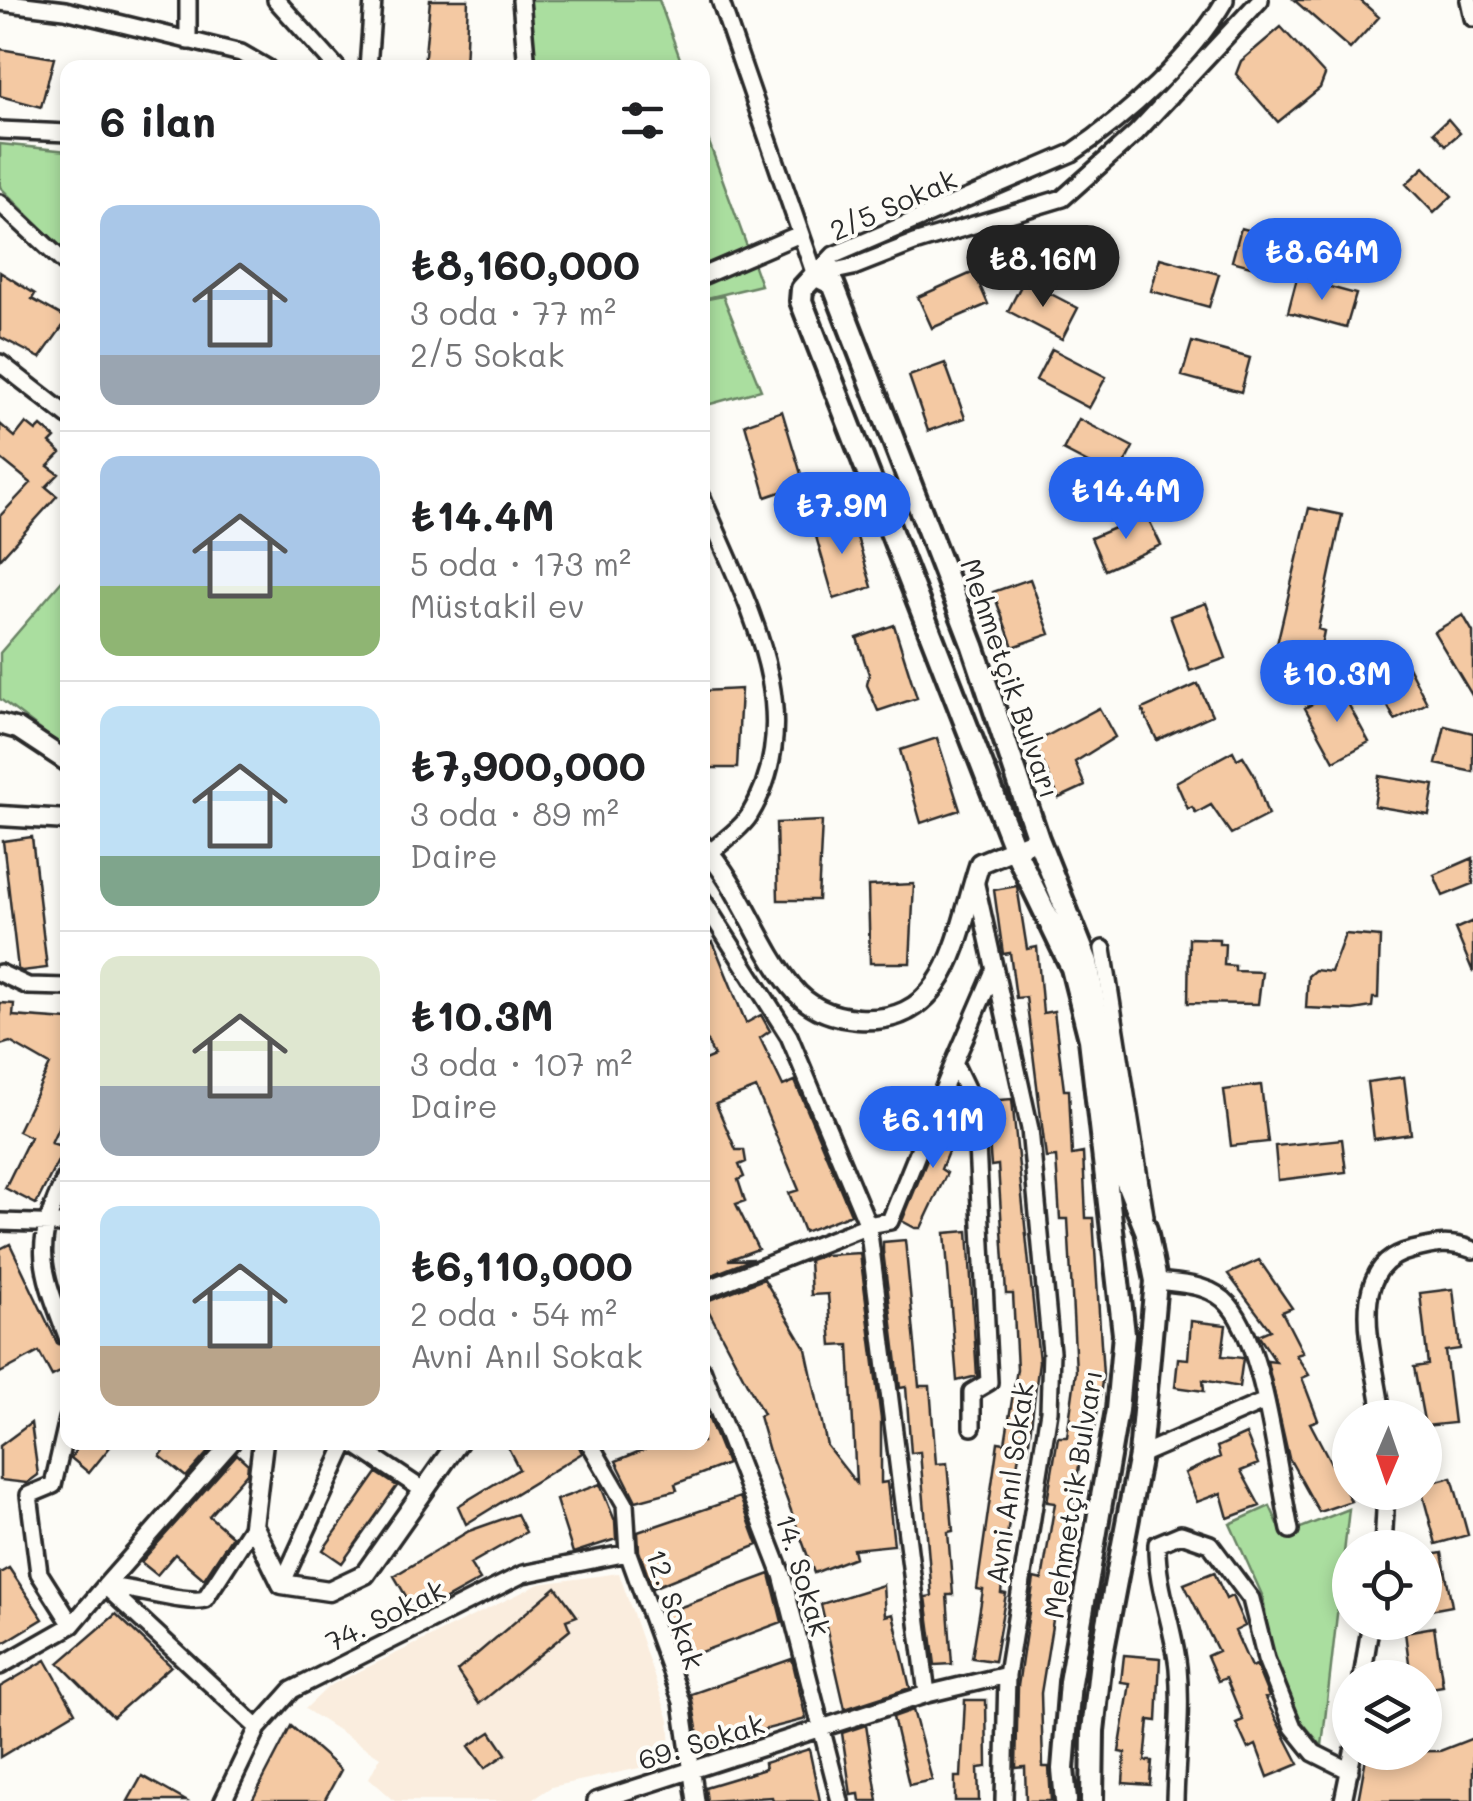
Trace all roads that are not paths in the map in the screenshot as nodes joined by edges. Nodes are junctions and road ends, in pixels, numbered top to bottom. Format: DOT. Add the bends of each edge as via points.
graph roads {
  1 [pos="188,0"];
  2 [pos="276,0"];
  3 [pos="373,0"];
  4 [pos="521,0"];
  5 [pos="720,0"];
  6 [pos="1225,0"];
  7 [pos="1260,0"];
  8 [pos="1470,0"];
  9 [pos="0,2"];
  10 [pos="1473,18"];
  11 [pos="188,41"];
  12 [pos="252,60"];
  13 [pos="330,60"];
  14 [pos="369,60"];
  15 [pos="526,60"];
  16 [pos="0,130"];
  17 [pos="60,133"];
  18 [pos="0,204"];
  19 [pos="800,234"];
  20 [pos="60,259"];
  21 [pos="710,273"];
  22 [pos="815,275"];
  23 [pos="0,363"];
  24 [pos="60,410"];
  25 [pos="710,516"];
  26 [pos="0,724"];
  27 [pos="60,757"];
  28 [pos="0,816"];
  29 [pos="60,820"];
  30 [pos="1038,839"];
  31 [pos="710,845"];
  32 [pos="1015,850"];
  33 [pos="710,855"];
  34 [pos="975,878"];
  35 [pos="710,912"];
  36 [pos="1080,965"];
  37 [pos="993,973"];
  38 [pos="0,974"];
  39 [pos="60,987"];
  40 [pos="954,1063"];
  41 [pos="60,1189"];
  42 [pos="44,1221"];
  43 [pos="0,1222"];
  44 [pos="60,1223"];
  45 [pos="868,1225"];
  46 [pos="1473,1250"];
  47 [pos="1156,1281"];
  48 [pos="710,1288"];
  49 [pos="60,1317"];
  50 [pos="710,1390"];
  51 [pos="1381,1400"];
  52 [pos="1263,1402"];
  53 [pos="972,1427"];
  54 [pos="60,1450"];
  55 [pos="225,1450"];
  56 [pos="262,1450"];
  57 [pos="345,1450"];
  58 [pos="361,1450"];
  59 [pos="452,1450"];
  60 [pos="594,1450"];
  61 [pos="1140,1455"];
  62 [pos="423,1490"];
  63 [pos="254,1525"];
  64 [pos="1290,1530"];
  65 [pos="628,1554"];
  66 [pos="282,1584"];
  67 [pos="105,1586"];
  68 [pos="72,1624"];
  69 [pos="0,1666"];
  70 [pos="1007,1676"];
  71 [pos="927,1694"];
  72 [pos="258,1728"];
  73 [pos="822,1730"];
  74 [pos="690,1768"];
  75 [pos="1350,1771"];
  76 [pos="223,1801"];
  77 [pos="596,1801"];
  78 [pos="696,1801"];
  79 [pos="840,1801"];
  80 [pos="1004,1801"];
  81 [pos="1066,1801"];
  82 [pos="1092,1801"];
  83 [pos="1175,1801"];
  84 [pos="1343,1801"];
  1 -- 11 [label="street"];
  2 -- 13 [label="street"];
  3 -- 14 [label="street"];
  4 -- 15 [label="street"];
  5 -- 19 [label="street"];
  6 -- 22 [label="street, 2/5 Sokak" via="1133,105 1084,145 834,255"];
  7 -- 22 [label="street, 2/5 Sokak" via="1136,134 1063,198"];
  8 -- 10 [label="street"];
  9 -- 11 [label="street" via="65,10"];
  11 -- 12 [label="street"];
  16 -- 17 [label="street"];
  18 -- 20 [label="street"];
  19 -- 21 [label="street"];
  19 -- 22 [label="street"];
  22 -- 30 [label="main road, Mehmetçik Bulvarı" via="833,284 973,646"];
  22 -- 32 [label="main road, Mehmetçik Bulvarı" via="800,301"];
  23 -- 24 [label="street"];
  25 -- 31 [label="street" via="764,650 776,706 773,764 747,818"];
  26 -- 27 [label="street"];
  28 -- 29 [label="street"];
  30 -- 32 [label="street"];
  30 -- 36 [label="main road, Mehmetçik Bulvarı"];
  32 -- 34 [label="street" via="980,862"];
  32 -- 36 [label="main road, Mehmetçik Bulvarı"];
  33 -- 34 [label="street" via="792,988 835,1018 894,1019 921,1007 948,962"];
  34 -- 37 [label="street, Avni Anıl Sokak"];
  35 -- 45 [label="street" via="789,1036"];
  36 -- 47 [label="main road, Mehmetçik Bulvarı" via="1126,1180"];
  36 -- 81 [label="main road, Mehmetçik Bulvarı" via="1124,1334 1118,1410 1070,1682 1062,1768"];
  37 -- 40 [label="street"];
  37 -- 70 [label="street, Avni Anıl Sokak" via="1030,1129 1052,1352 1049,1411"];
  38 -- 39 [label="street" via="28,986"];
  40 -- 45 [label="street" via="890,1221"];
  40 -- 53 [label="street" via="975,1106 987,1301 989,1382 972,1392"];
  41 -- 42 [label="street"];
  42 -- 43 [label="street"];
  42 -- 44 [label="street"];
  42 -- 49 [label="street" via="42,1269"];
  45 -- 48 [label="street"];
  45 -- 71 [label="street"];
  46 -- 51 [label="street" via="1450,1242 1403,1252 1372,1280 1365,1318"];
  47 -- 52 [label="street" via="1200,1286 1227,1303 1250,1338"];
  47 -- 61 [label="main road, Mehmetçik Bulvarı"];
  50 -- 73 [label="street, 14. Sokak" via="782,1575"];
  52 -- 61 [label="street"];
  52 -- 64 [label="street"];
  54 -- 68 [label="street" via="52,1485 29,1495 38,1573"];
  55 -- 67 [label="street"];
  56 -- 63 [label="street"];
  57 -- 66 [label="street"];
  58 -- 62 [label="street"];
  59 -- 62 [label="street"];
  60 -- 65 [label="street, 12. Sokak" via="625,1504"];
  61 -- 82 [label="main road, Mehmetçik Bulvarı" via="1101,1660"];
  62 -- 66 [label="street" via="364,1574 330,1591"];
  63 -- 66 [label="street"];
  63 -- 67 [label="street" via="205,1599"];
  65 -- 72 [label="street, 74. Sokak" via="523,1574 292,1690"];
  65 -- 74 [label="street, 12. Sokak" via="682,1702"];
  67 -- 68 [label="street"];
  67 -- 72 [label="street"];
  68 -- 69 [label="street"];
  70 -- 71 [label="street, 69. Sokak"];
  70 -- 80 [label="street, Avni Anıl Sokak"];
  71 -- 73 [label="street, 69. Sokak"];
  72 -- 76 [label="street, 74. Sokak"];
  73 -- 74 [label="street, 69. Sokak"];
  73 -- 79 [label="street, 14. Sokak"];
  74 -- 77 [label="street, 69. Sokak"];
  74 -- 78 [label="street, 12. Sokak"];
  75 -- 83 [label="street" via="1314,1753 1293,1727 1251,1599 1210,1544 1181,1534 1158,1544 1157,1566 1179,1681"];
  75 -- 84 [label="street"];
}
